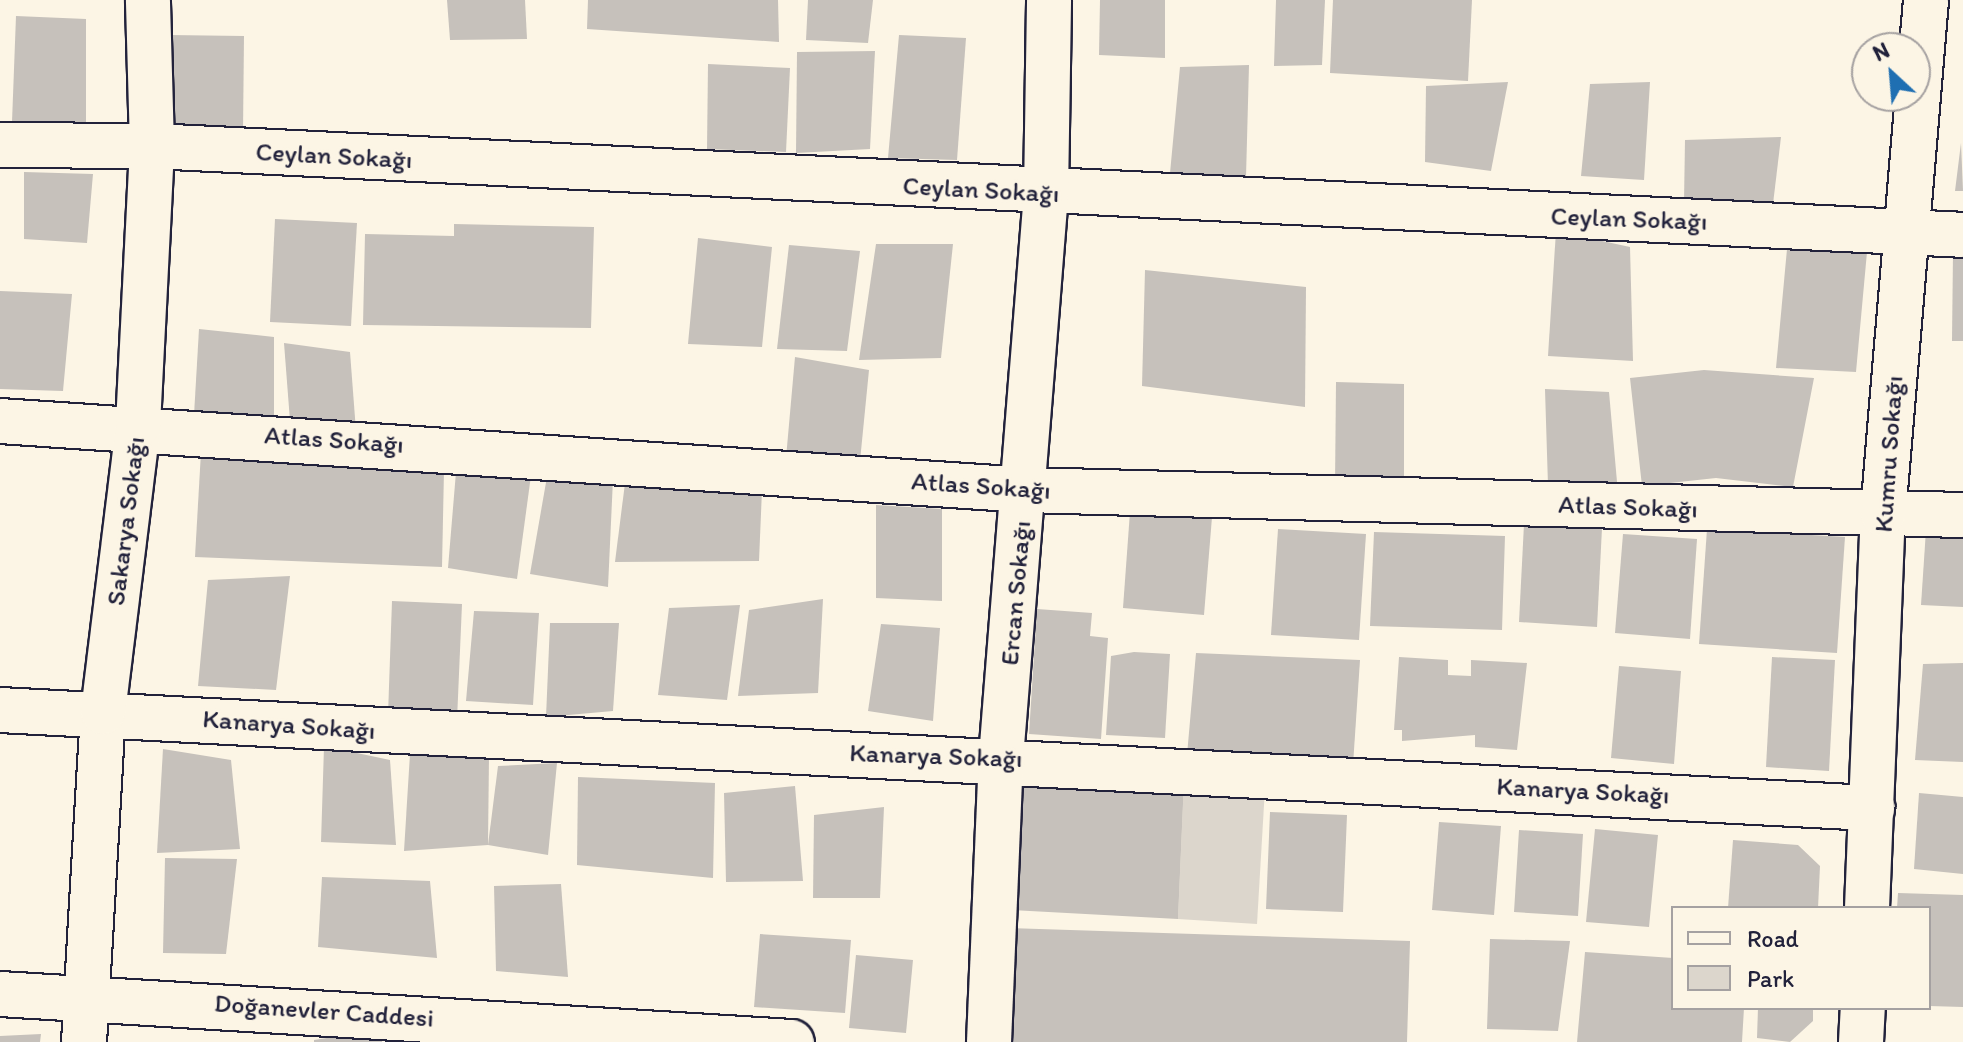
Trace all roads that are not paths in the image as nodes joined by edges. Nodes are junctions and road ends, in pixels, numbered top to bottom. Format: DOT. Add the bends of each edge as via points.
graph roads {
  1 [pos="148,0"];
  2 [pos="1049,0"];
  3 [pos="1926,0"];
  4 [pos="0,145"];
  5 [pos="152,146"];
  6 [pos="1046,194"];
  7 [pos="1906,231"];
  8 [pos="1963,235"];
  9 [pos="0,421"];
  10 [pos="138,425"];
  11 [pos="1025,490"];
  12 [pos="1883,514"];
  13 [pos="1963,515"];
  14 [pos="0,710"];
  15 [pos="103,712"];
  16 [pos="1001,758"];
  17 [pos="1872,808"];
  18 [pos="1867,906"];
  19 [pos="0,994"];
  20 [pos="85,996"];
  21 [pos="1863,1010"];
  22 [pos="84,1042"];
  23 [pos="792,1042"];
  24 [pos="989,1042"];
  25 [pos="1861,1042"];
  1 -- 5 [label="street, Sakarya Sokağı"];
  2 -- 6 [label="street, Ercan Sokağı"];
  3 -- 7 [label="street, Kumru Sokağı"];
  4 -- 5 [label="street, Ceylan Sokağı"];
  5 -- 6 [label="street, Ceylan Sokağı"];
  5 -- 10 [label="street, Sakarya Sokağı"];
  6 -- 7 [label="street, Ceylan Sokağı"];
  6 -- 11 [label="street, Ercan Sokağı"];
  7 -- 8 [label="street, Ceylan Sokağı"];
  7 -- 12 [label="street, Kumru Sokağı"];
  9 -- 10 [label="street, Atlas Sokağı"];
  10 -- 11 [label="street, Atlas Sokağı"];
  10 -- 15 [label="street, Sakarya Sokağı"];
  11 -- 12 [label="street, Atlas Sokağı"];
  11 -- 16 [label="street, Ercan Sokağı"];
  12 -- 13 [label="street, Atlas Sokağı"];
  12 -- 17 [label="street, Kumru Sokağı"];
  14 -- 15 [label="street, Kanarya Sokağı"];
  15 -- 16 [label="street, Kanarya Sokağı" via="535,742"];
  15 -- 20 [label="street, Sakarya Sokağı"];
  16 -- 17 [label="street, Kanarya Sokağı"];
  16 -- 24 [label="street, Ercan Sokağı"];
  17 -- 18 [label="street, Kumru Sokağı"];
  19 -- 20 [label="street, Doğanevler Caddesi"];
  20 -- 22 [label="street, Sakarya Sokağı"];
  20 -- 23 [label="street, Doğanevler Caddesi"];
  21 -- 25 [label="street"];
}
